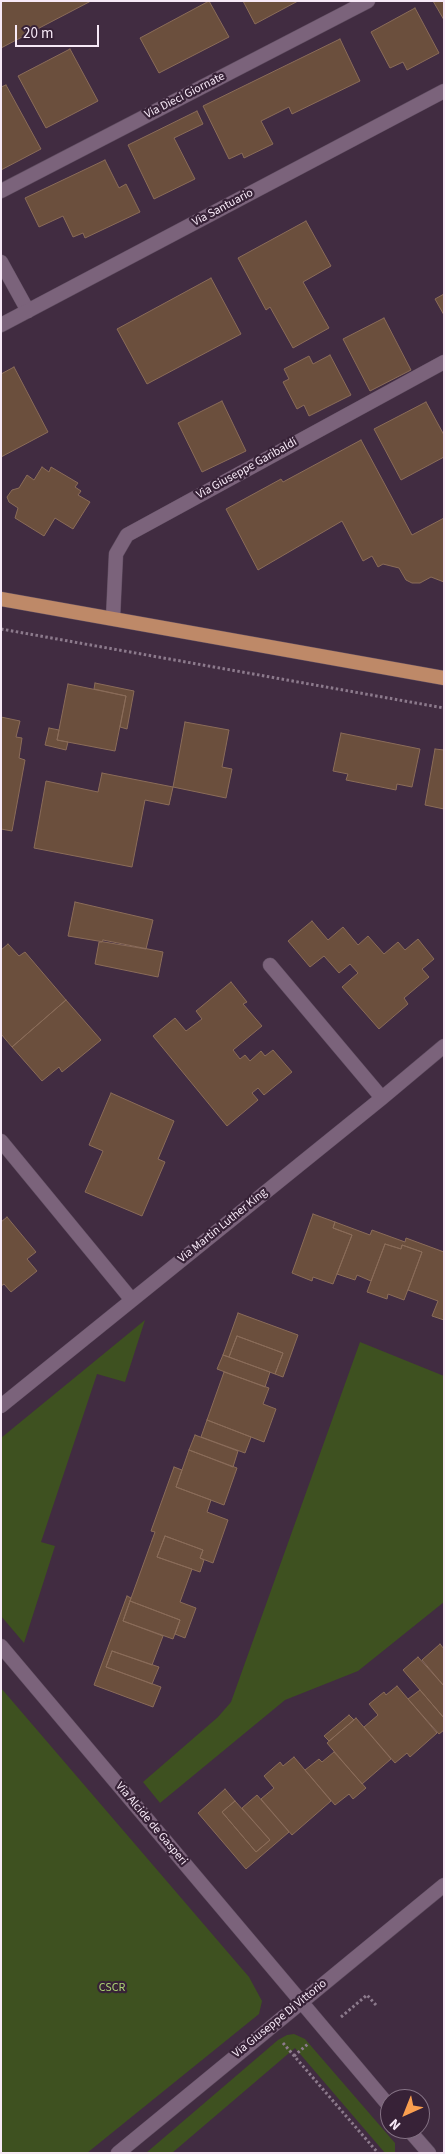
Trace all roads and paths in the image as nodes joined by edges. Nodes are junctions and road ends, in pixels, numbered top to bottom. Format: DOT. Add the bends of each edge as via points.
graph roads {
  1 [pos="368,1"];
  2 [pos="444,91"];
  3 [pos="1,191"];
  4 [pos="1,262"];
  5 [pos="28,311"];
  6 [pos="1,325"];
  7 [pos="444,362"];
  8 [pos="1,599"];
  9 [pos="113,618"];
  10 [pos="1,629"];
  11 [pos="444,678"];
  12 [pos="444,708"];
  13 [pos="270,965"];
  14 [pos="444,1046"];
  15 [pos="382,1098"];
  16 [pos="1,1141"];
  17 [pos="131,1300"];
  18 [pos="1,1406"];
  19 [pos="1,1646"];
  20 [pos="444,1885"];
  21 [pos="300,2002"];
  22 [pos="270,2028"];
  23 [pos="380,2095"];
  24 [pos="417,2139"];
  25 [pos="118,2153"];
  26 [pos="378,2153"];
  27 [pos="429,2153"];
  1 -- 3 [label="street, Via Dieci Giornate"];
  2 -- 5 [label="street, Via Santuario"];
  4 -- 5 [label="street"];
  5 -- 6 [label="street, Via Santuario"];
  7 -- 9 [label="street, Via Giuseppe Garibaldi" via="127,535 116,554"];
  8 -- 9 [label="main road"];
  9 -- 11 [label="main road"];
  10 -- 12 [label="path"];
  13 -- 15 [label="street"];
  14 -- 15 [label="street, Via Martin Luther King"];
  15 -- 17 [label="street, Via Martin Luther King"];
  16 -- 17 [label="street"];
  17 -- 18 [label="street, Via Martin Luther King"];
  19 -- 21 [label="street, Via Alcide de Gasperi"];
  20 -- 21 [label="street, Via Giuseppe Di Vittorio"];
  21 -- 22 [label="street, Via Giuseppe Di Vittorio"];
  21 -- 23 [label="street, Via Alcide de Gasperi"];
  22 -- 25 [label="street, Via Giuseppe Di Vittorio"];
  22 -- 26 [label="path"];
  24 -- 27 [label="street"];
}
